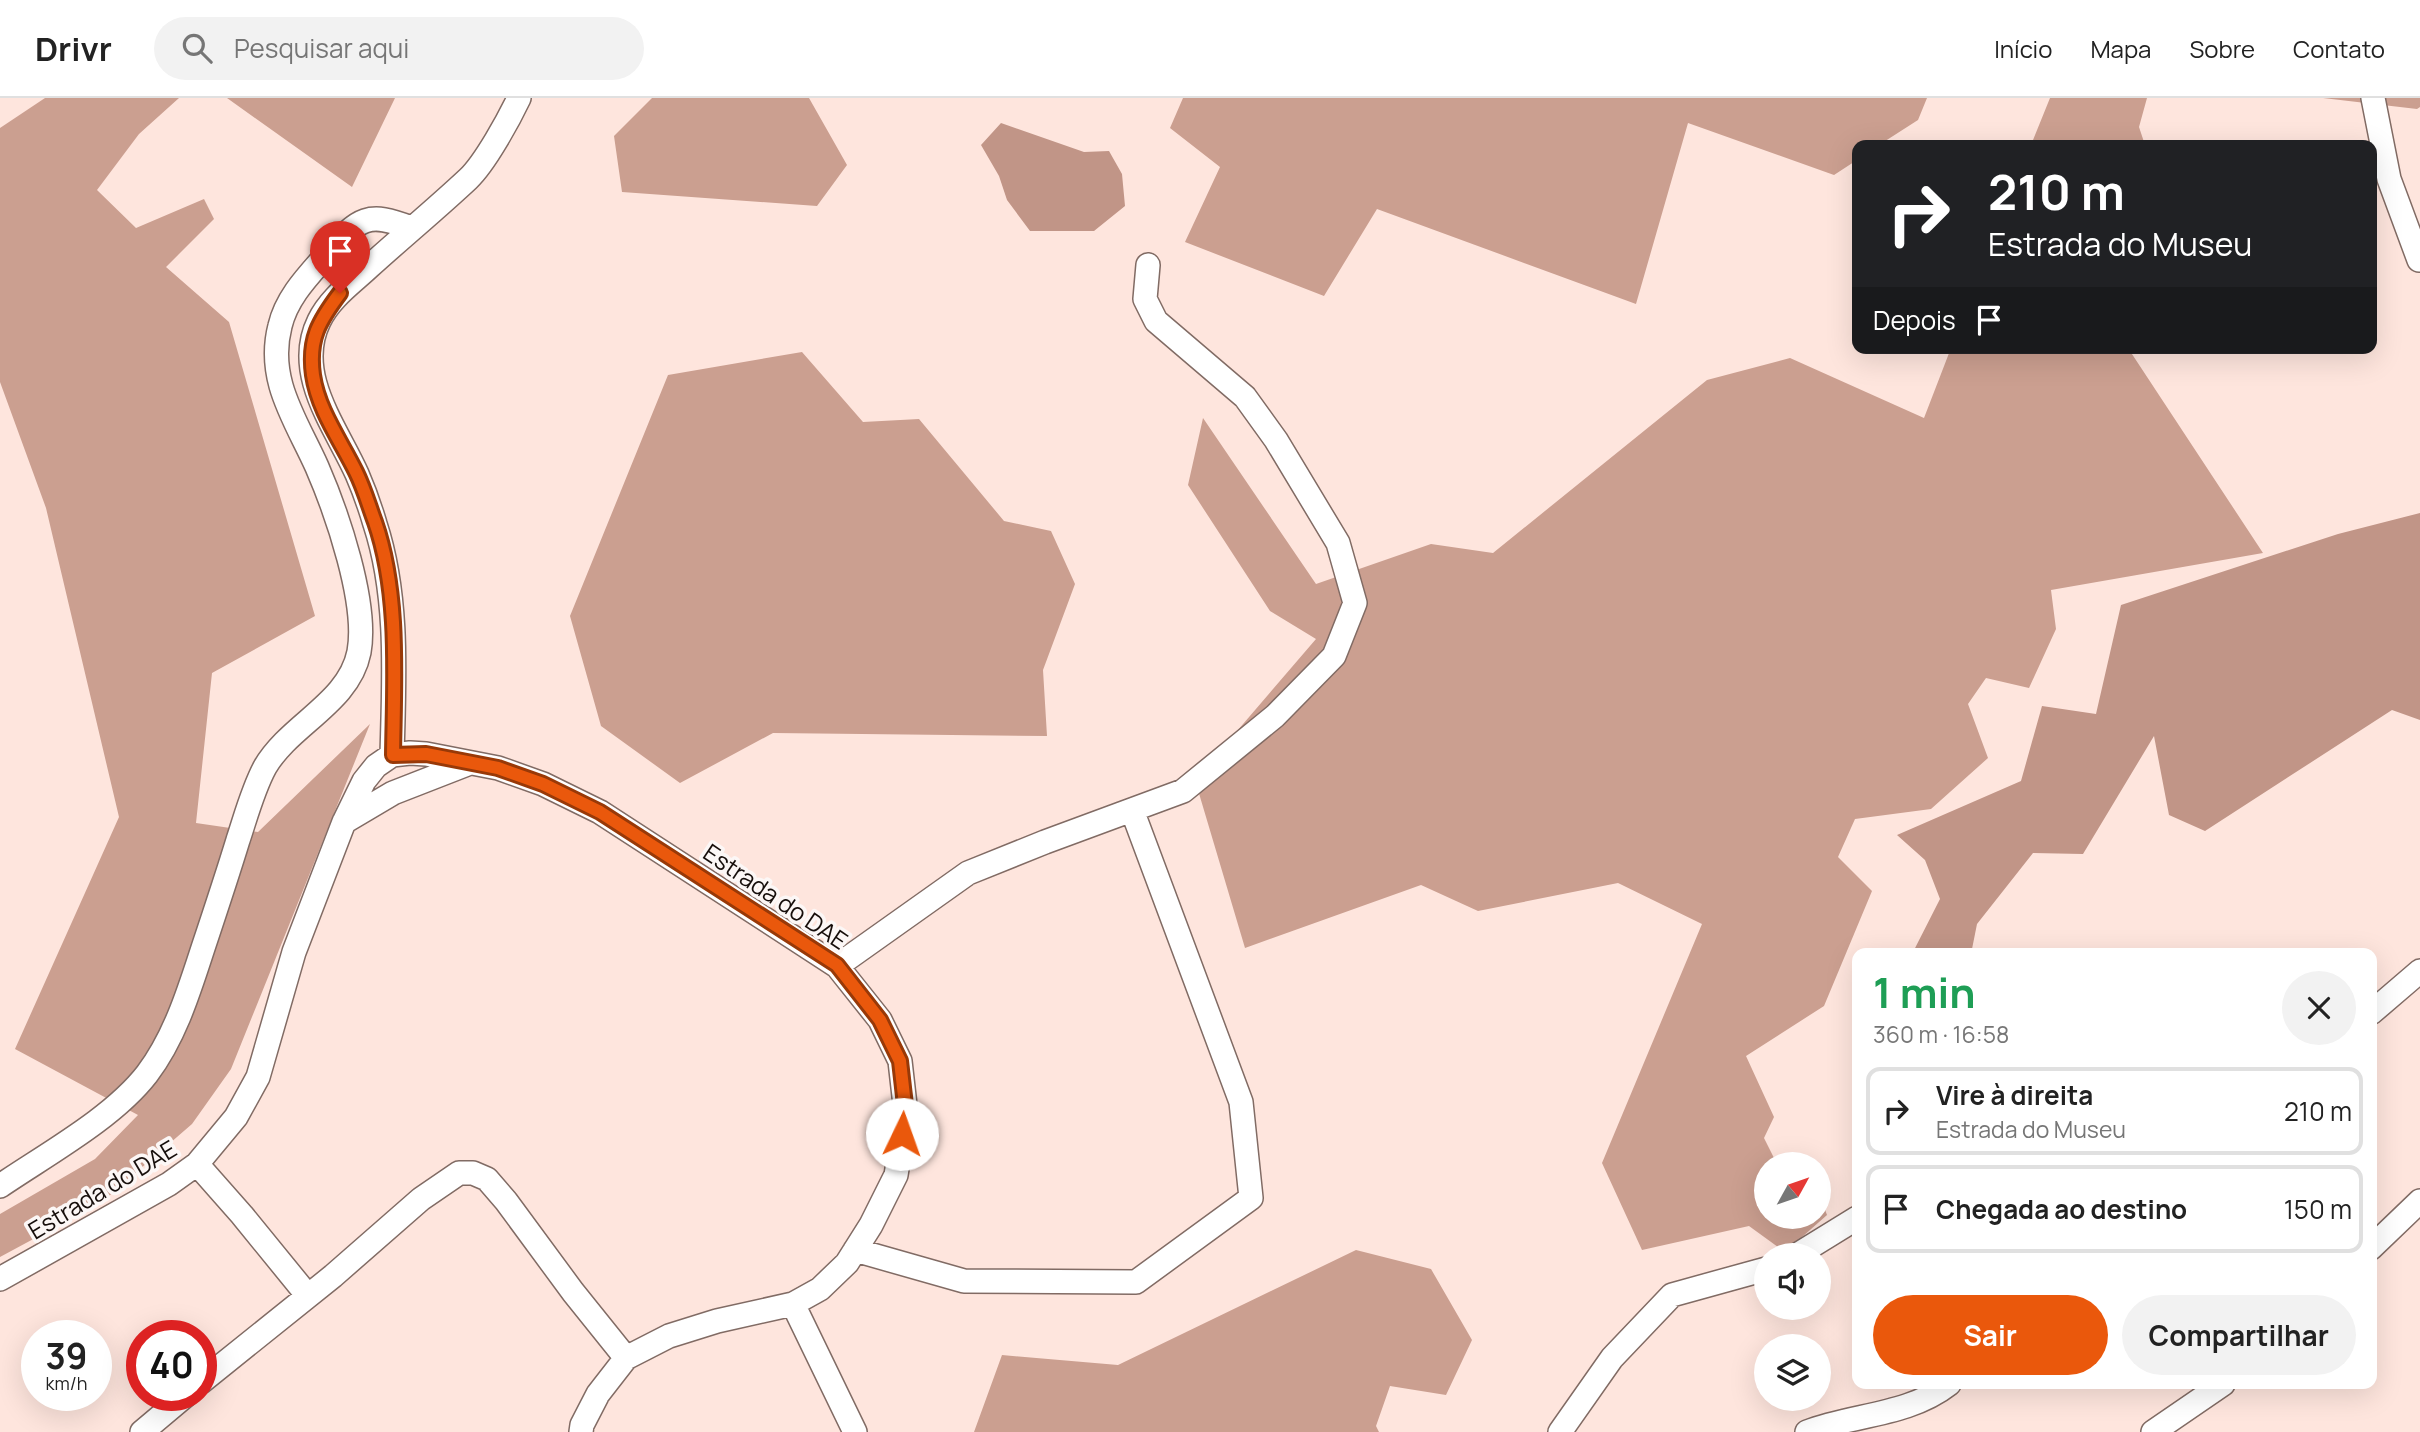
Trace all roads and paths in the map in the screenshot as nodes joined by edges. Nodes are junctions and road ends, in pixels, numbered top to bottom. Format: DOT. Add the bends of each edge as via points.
graph roads {
  1 [pos="519,98"];
  2 [pos="2373,98"];
  3 [pos="411,228"];
  4 [pos="2419,260"];
  5 [pos="1148,265"];
  6 [pos="393,755"];
  7 [pos="470,763"];
  8 [pos="1132,810"];
  9 [pos="344,822"];
  10 [pos="837,965"];
  11 [pos="2420,971"];
  12 [pos="2377,1008"];
  13 [pos="197,1164"];
  14 [pos="0,1186"];
  15 [pos="2420,1201"];
  16 [pos="1852,1221"];
  17 [pos="2377,1242"];
  18 [pos="1816,1243"];
  19 [pos="855,1250"];
  20 [pos="1754,1272"];
  21 [pos="0,1279"];
  22 [pos="308,1296"];
  23 [pos="793,1304"];
  24 [pos="626,1358"];
  25 [pos="217,1369"];
  26 [pos="1942,1389"];
  27 [pos="2216,1389"];
  28 [pos="167,1411"];
  29 [pos="142,1432"];
  30 [pos="580,1432"];
  31 [pos="855,1432"];
  32 [pos="1560,1432"];
  33 [pos="1807,1432"];
  34 [pos="2153,1432"];
  1 -- 3 [label="street" via="471,176"];
  2 -- 4 [label="street" via="2389,179"];
  3 -- 6 [label="street" via="340,293 319,321 312,348 313,377 322,407 357,474 388,579 394,662"];
  3 -- 14 [label="street" via="374,217 339,240 293,293 280,324 275,357 282,393 335,511 351,568 361,631 351,675 333,698 286,739 265,767 187,997 147,1074 103,1117"];
  5 -- 8 [label="street" via="1145,299 1156,321 1245,397 1276,440 1338,543 1355,603 1334,656 1275,716 1184,791"];
  6 -- 7 [label="street, Estrada do DAE" via="426,754"];
  6 -- 9 [label="street, Estrada do DAE" via="364,781"];
  7 -- 9 [label="street" via="393,793"];
  7 -- 10 [label="street, Estrada do DAE" via="543,784 600,812"];
  8 -- 10 [label="street" via="968,873"];
  8 -- 19 [label="street" via="1241,1102 1251,1198 1136,1282 964,1281"];
  9 -- 13 [label="street, Estrada do DAE" via="294,951 258,1077 236,1116"];
  10 -- 19 [label="street, Estrada do DAE" via="880,1020 900,1061 906,1114 896,1175"];
  11 -- 12 [label="street"];
  13 -- 21 [label="street, Estrada do DAE" via="170,1184"];
  13 -- 22 [label="street"];
  15 -- 17 [label="street"];
  16 -- 18 [label="street"];
  19 -- 23 [label="street, Estrada do DAE" via="820,1289"];
  20 -- 32 [label="street" via="1672,1295 1612,1359"];
  22 -- 24 [label="street" via="421,1199 459,1173 473,1173 487,1179 506,1201"];
  22 -- 25 [label="street"];
  23 -- 24 [label="street, Estrada do DAE" via="669,1336"];
  23 -- 31 [label="street"];
  24 -- 30 [label="street, Estrada do DAE" via="598,1394"];
  26 -- 33 [label="street" via="1889,1412"];
  27 -- 34 [label="street"];
  28 -- 29 [label="street"];
}
